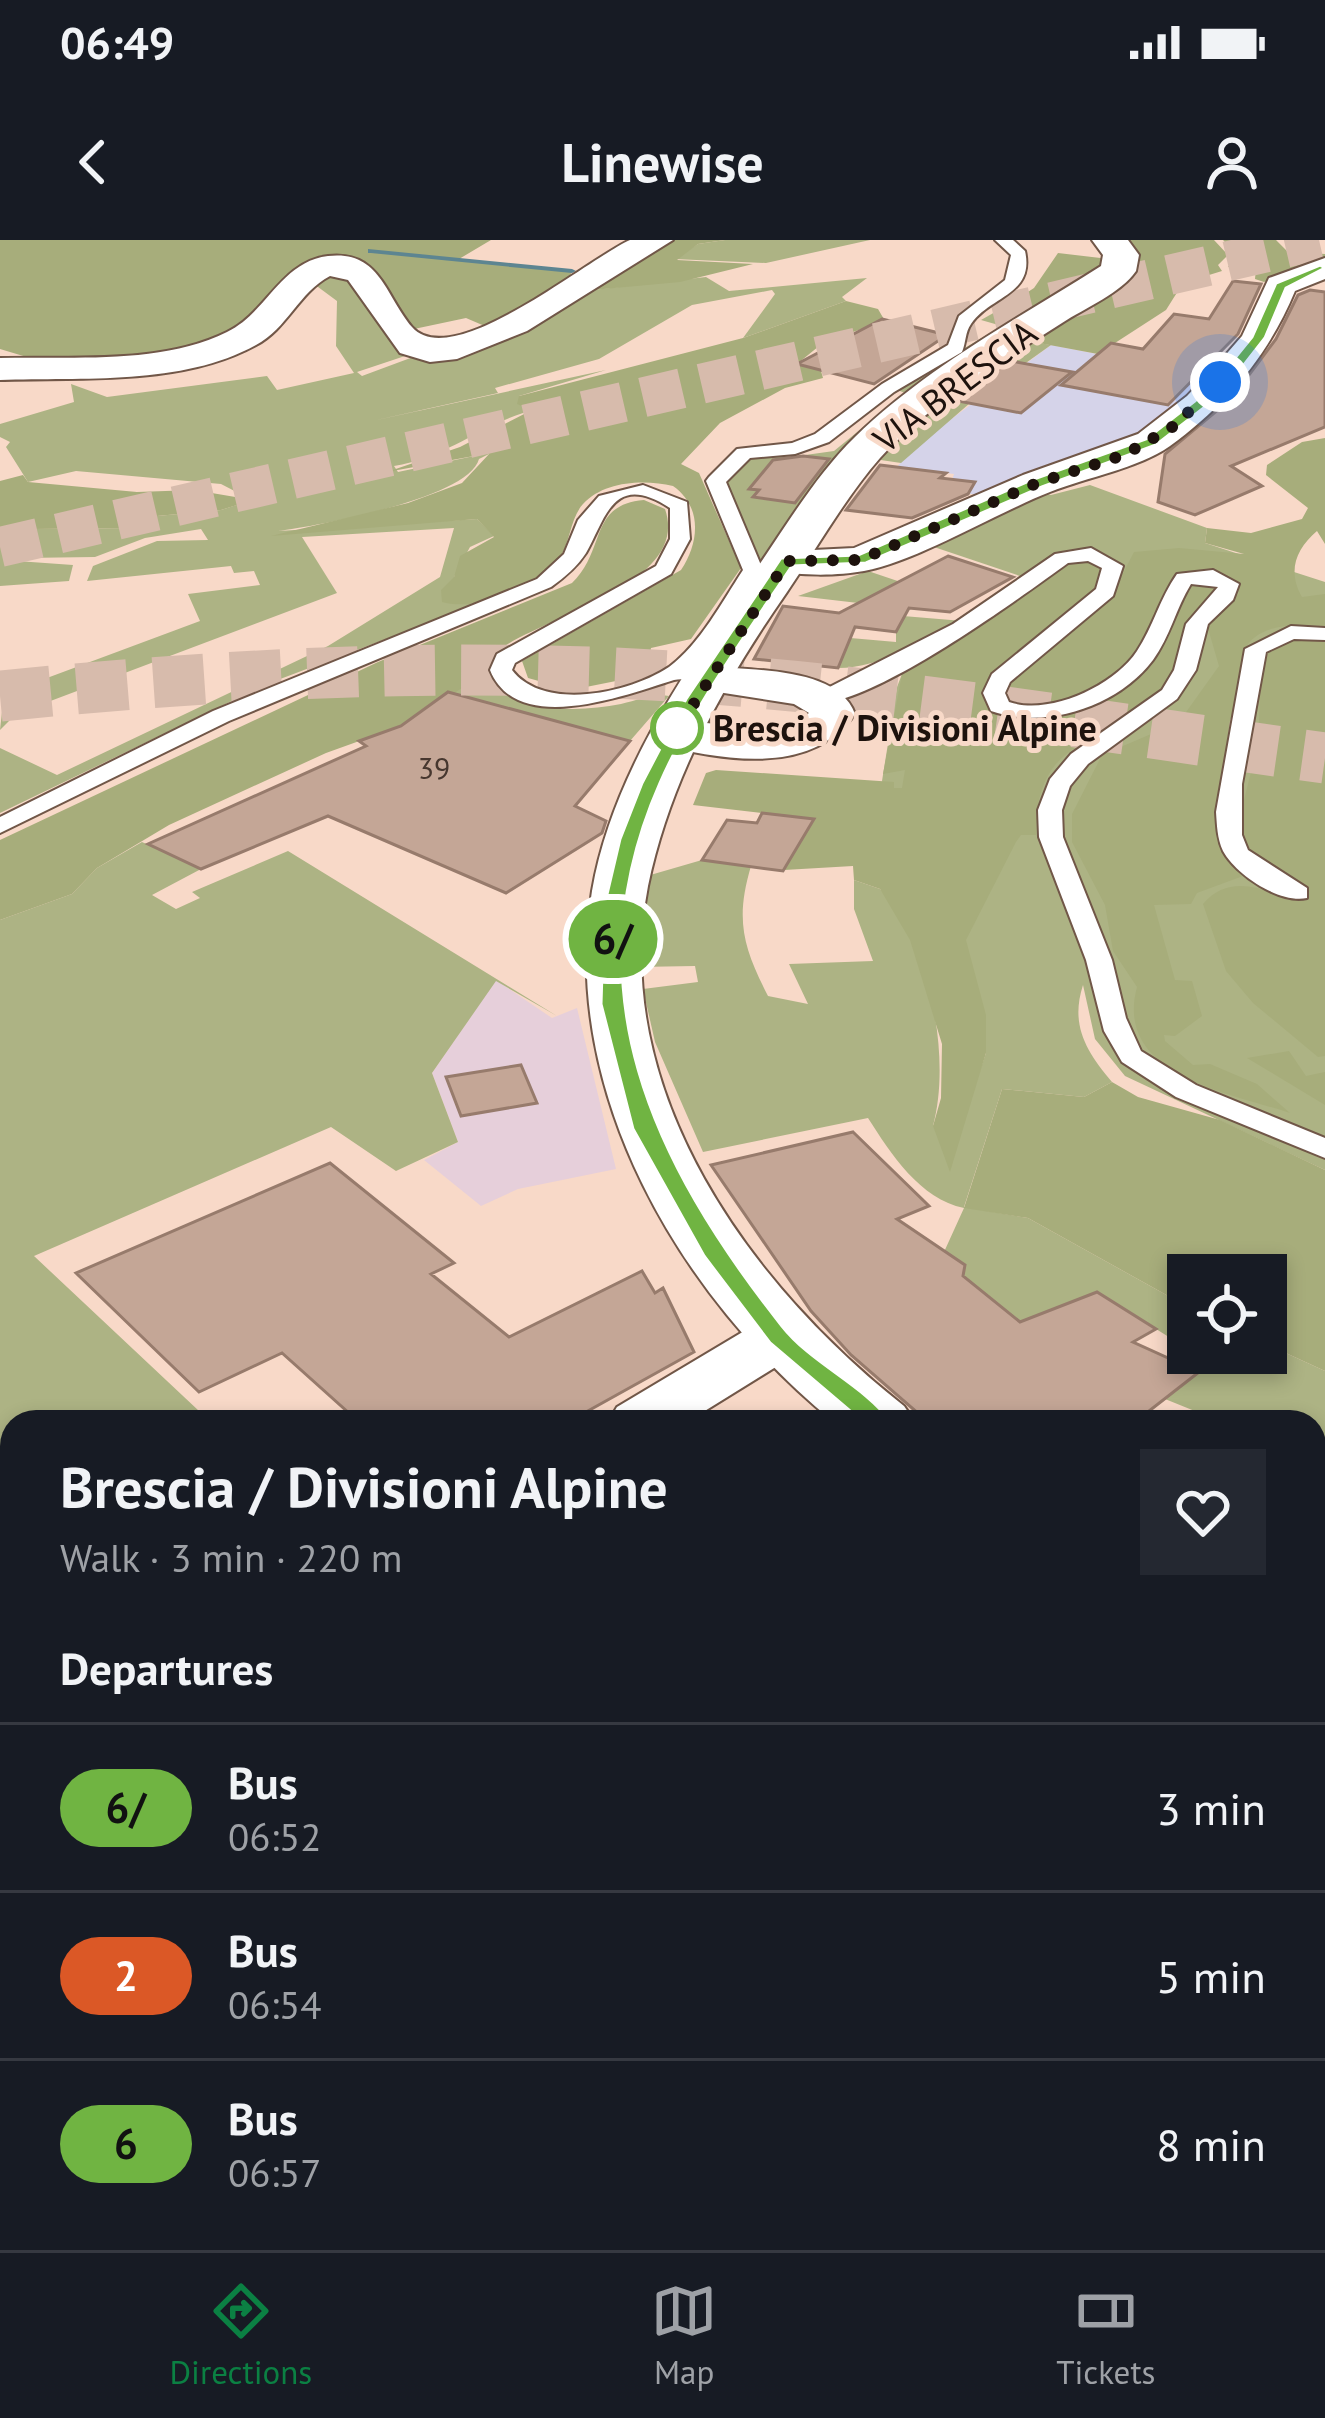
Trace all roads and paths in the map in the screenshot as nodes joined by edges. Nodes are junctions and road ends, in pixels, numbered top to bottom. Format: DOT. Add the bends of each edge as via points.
graph roads {
  1 [pos="657,240"];
  2 [pos="1003,240"];
  3 [pos="1110,240"];
  4 [pos="1325,268"];
  5 [pos="0,369"];
  6 [pos="787,561"];
  7 [pos="1325,634"];
  8 [pos="692,675"];
  9 [pos="819,698"];
  10 [pos="674,734"];
  11 [pos="0,826"];
  12 [pos="1298,893"];
  13 [pos="1325,1149"];
  14 [pos="778,1338"];
  15 [pos="660,1410"];
  16 [pos="865,1410"];
  1 -- 5 [label="street" via="603,263 520,322 440,351 404,339 369,281 335,265 310,272 259,328 224,346"];
  2 -- 8 [label="lane" via="1019,254 1016,274 959,329 956,348 822,438 744,453 716,481 753,570"];
  3 -- 6 [label="street, VIA BRESCIA" via="1121,255 1118,272 906,412 865,450"];
  4 -- 6 [label="street" via="1280,285 1258,338 1235,367 1151,442 860,560"];
  6 -- 8 [label="street, VIA BRESCIA"];
  7 -- 12 [label="lane" via="1291,632 1256,649 1228,813 1227,833 1245,862"];
  8 -- 9 [label="street"];
  8 -- 10 [label="street, VIA BRESCIA"];
  8 -- 11 [label="lane" via="571,700 527,693 501,670 506,659 664,570 680,539 680,506 653,492 625,492 603,500 579,547 544,583 221,716"];
  9 -- 10 [label="street" via="832,714 822,732 794,743"];
  9 -- 13 [label="lane" via="961,628 1062,558 1090,554 1113,566 1106,592 1000,679 994,693 999,706 1018,713 1059,710 1137,665 1184,578 1213,575 1229,584 1226,597 1200,618 1182,677 1159,705 1060,774 1051,800 1053,843 1098,959 1112,1022 1135,1060"];
  10 -- 14 [label="street, VIA BRESCIA" via="629,839 614,907 612,1004 644,1129 716,1256"];
  14 -- 15 [label="street"];
  14 -- 16 [label="street, VIA BRESCIA"];
}
